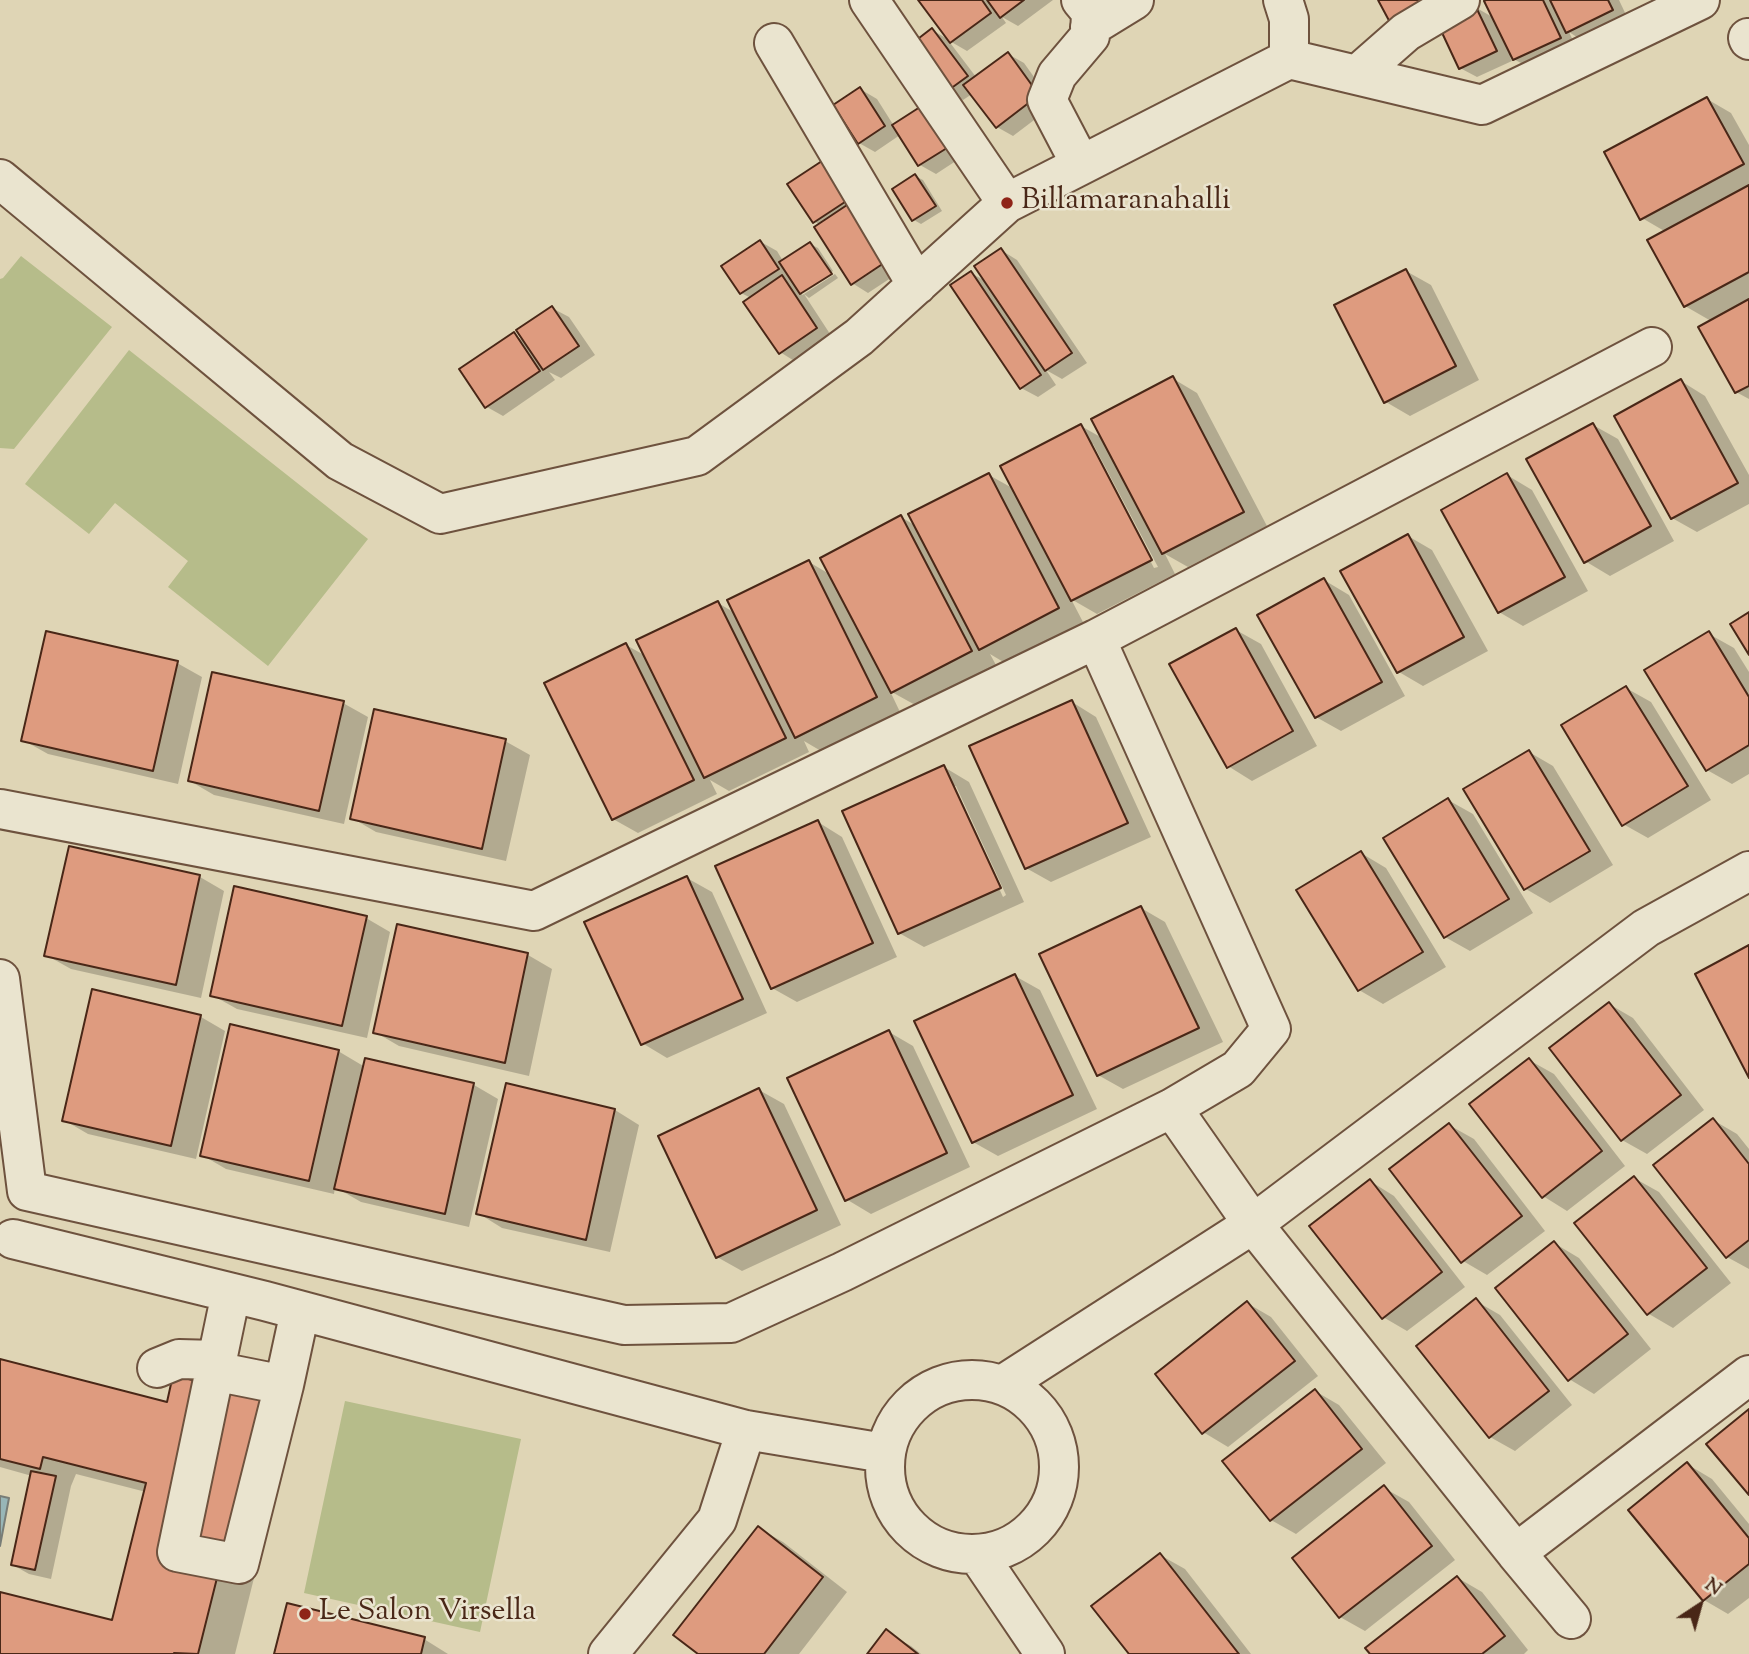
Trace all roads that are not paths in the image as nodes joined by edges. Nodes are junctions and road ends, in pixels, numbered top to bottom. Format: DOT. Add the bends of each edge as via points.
graph roads {
  1 [pos="869,0"];
  2 [pos="1134,0"];
  3 [pos="1283,0"];
  4 [pos="1460,0"];
  5 [pos="1700,0"];
  6 [pos="1085,13"];
  7 [pos="774,43"];
  8 [pos="1289,59"];
  9 [pos="1357,75"];
  10 [pos="1081,165"];
  11 [pos="0,179"];
  12 [pos="1007,203"];
  13 [pos="917,285"];
  14 [pos="1652,347"];
  15 [pos="1096,639"];
  16 [pos="0,809"];
  17 [pos="1749,871"];
  18 [pos="0,979"];
  19 [pos="1172,1108"];
  20 [pos="1253,1224"];
  21 [pos="4,1239"];
  22 [pos="231,1293"];
  23 [pos="300,1311"];
  24 [pos="216,1366"];
  25 [pos="157,1368"];
  26 [pos="1749,1375"];
  27 [pos="1004,1384"];
  28 [pos="284,1385"];
  29 [pos="746,1430"];
  30 [pos="884,1452"];
  31 [pos="1516,1553"];
  32 [pos="978,1555"];
  33 [pos="1571,1619"];
  34 [pos="608,1654"];
  35 [pos="1045,1654"];
  1 -- 12 [label="street"];
  2 -- 6 [label="street"];
  3 -- 8 [label="street" via="1289,19"];
  4 -- 9 [label="street" via="1406,32"];
  5 -- 9 [label="street" via="1482,105"];
  6 -- 10 [label="street" via="1090,36 1057,75 1047,100"];
  7 -- 13 [label="street"];
  8 -- 9 [label="street"];
  8 -- 10 [label="street"];
  10 -- 12 [label="street"];
  11 -- 13 [label="street" via="340,461 440,514 697,456 859,337"];
  12 -- 13 [label="street"];
  14 -- 15 [label="street"];
  15 -- 16 [label="street" via="534,911"];
  15 -- 19 [label="street" via="1271,1029 1238,1069"];
  17 -- 20 [label="street" via="1646,928"];
  18 -- 19 [label="street" via="27,1191 624,1325 731,1323"];
  19 -- 20 [label="street"];
  20 -- 27 [label="street"];
  20 -- 31 [label="street"];
  21 -- 22 [label="street"];
  22 -- 23 [label="street"];
  22 -- 24 [label="street"];
  23 -- 28 [label="street"];
  23 -- 29 [label="street"];
  24 -- 25 [label="street" via="179,1359"];
  24 -- 28 [label="street"];
  24 -- 28 [label="street" via="177,1552 242,1578"];
  26 -- 31 [label="street"];
  27 -- 30 [label="street" via="965,1379 928,1390 899,1416"];
  27 -- 32 [label="street" via="1037,1407 1056,1442 1059,1481 1045,1517 1016,1544"];
  29 -- 30 [label="street"];
  29 -- 34 [label="street" via="717,1520"];
  30 -- 32 [label="street" via="887,1492 907,1526 939,1549"];
  31 -- 33 [label="street"];
  32 -- 35 [label="street"];
}
